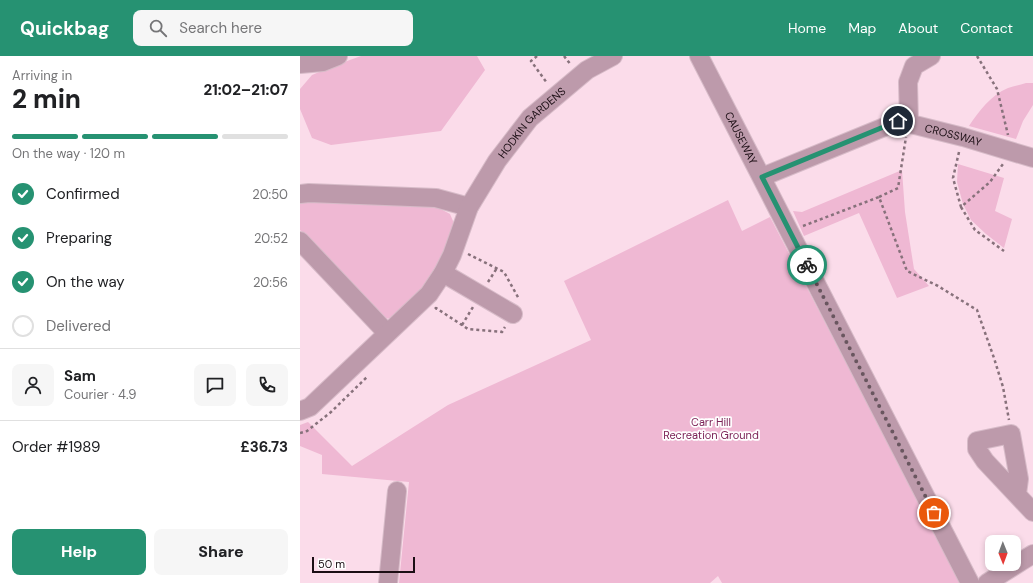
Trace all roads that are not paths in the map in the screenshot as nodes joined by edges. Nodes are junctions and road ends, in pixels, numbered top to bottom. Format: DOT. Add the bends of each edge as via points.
graph roads {
  1 [pos="338,56"];
  2 [pos="613,56"];
  3 [pos="931,56"];
  4 [pos="703,58"];
  5 [pos="300,64"];
  6 [pos="909,123"];
  7 [pos="1033,158"];
  8 [pos="762,177"];
  9 [pos="300,194"];
  10 [pos="470,207"];
  11 [pos="300,241"];
  12 [pos="443,273"];
  13 [pos="513,314"];
  14 [pos="387,333"];
  15 [pos="300,411"];
  16 [pos="397,491"];
  17 [pos="1017,494"];
  18 [pos="1033,512"];
  19 [pos="1033,554"];
  20 [pos="388,583"];
  21 [pos="970,583"];
  22 [pos="987,583"];
  1 -- 5 [label="street" via="323,62"];
  2 -- 10 [label="street, HODKIN GARDENS" via="587,70 530,118 497,161"];
  3 -- 6 [label="street" via="914,66 908,82"];
  4 -- 8 [label="street, CAUSEWAY"];
  6 -- 7 [label="street, CROSSWAY"];
  6 -- 8 [label="street, CROSSWAY" via="898,121"];
  8 -- 21 [label="street, CAUSEWAY"];
  9 -- 10 [label="street" via="436,198"];
  10 -- 12 [label="street, HODKIN GARDENS"];
  11 -- 14 [label="street"];
  12 -- 13 [label="street"];
  12 -- 14 [label="street, HODKIN GARDENS" via="428,294"];
  14 -- 15 [label="street, HODKIN GARDENS" via="310,407"];
  16 -- 20 [label="street"];
  17 -- 18 [label="street"];
  19 -- 22 [label="street"];
}
